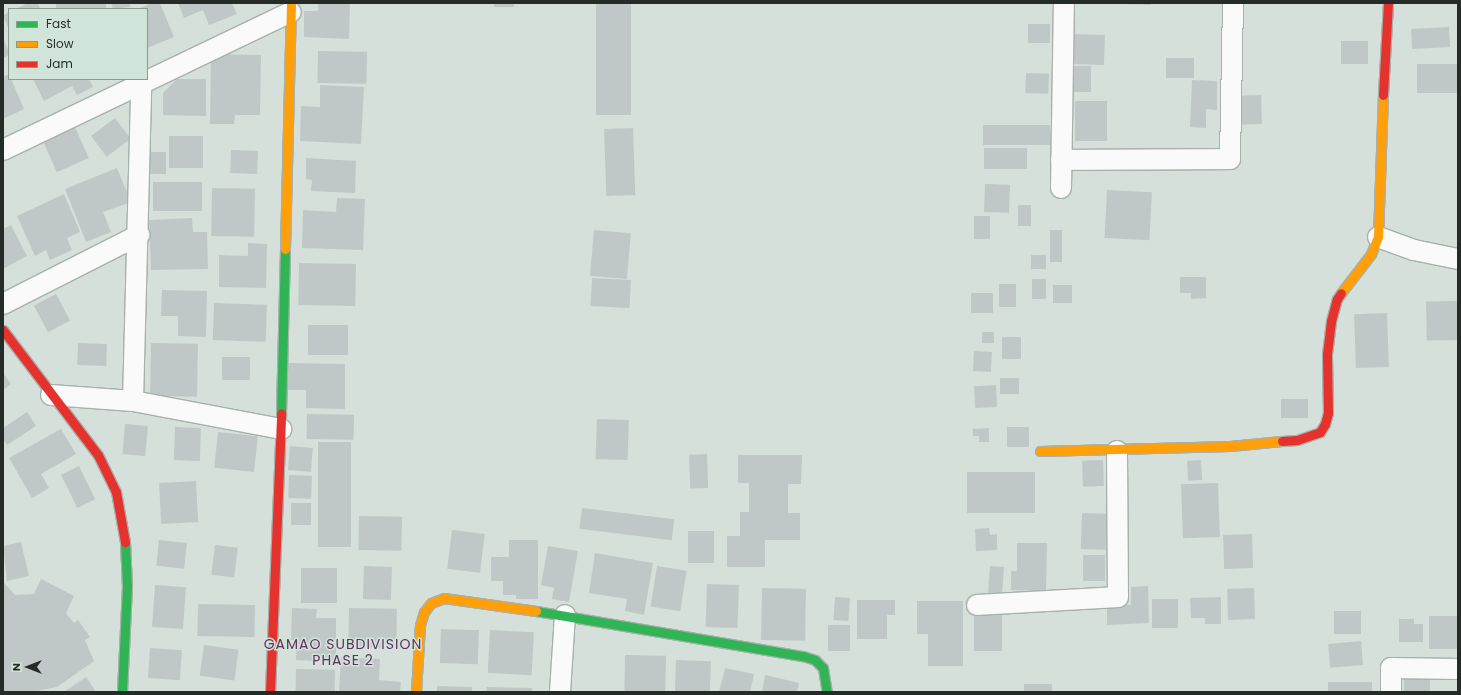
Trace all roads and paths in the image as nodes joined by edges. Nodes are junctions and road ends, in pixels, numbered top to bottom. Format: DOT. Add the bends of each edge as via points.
graph roads {
  1 [pos="1064,3"];
  2 [pos="1233,3"];
  3 [pos="1388,3"];
  4 [pos="291,8"];
  5 [pos="142,86"];
  6 [pos="3,150"];
  7 [pos="1061,160"];
  8 [pos="1061,188"];
  9 [pos="140,235"];
  10 [pos="1378,237"];
  11 [pos="1458,259"];
  12 [pos="3,304"];
  13 [pos="3,330"];
  14 [pos="51,395"];
  15 [pos="133,401"];
  16 [pos="281,429"];
  17 [pos="1040,451"];
  18 [pos="1117,451"];
  19 [pos="977,605"];
  20 [pos="565,615"];
  21 [pos="1458,669"];
  22 [pos="122,692"];
  23 [pos="270,692"];
  24 [pos="416,692"];
  25 [pos="560,692"];
  26 [pos="827,692"];
  27 [pos="1391,692"];
  1 -- 7 [label="street"];
  2 -- 7 [label="street" via="1230,159"];
  3 -- 10 [label="street" via="1379,157"];
  4 -- 5 [label="street"];
  4 -- 16 [label="street"];
  5 -- 6 [label="street"];
  5 -- 9 [label="street"];
  7 -- 8 [label="street"];
  9 -- 12 [label="street"];
  9 -- 15 [label="street"];
  10 -- 11 [label="street" via="1414,250"];
  10 -- 18 [label="street" via="1371,254 1337,299 1327,354 1328,413 1320,432 1312,437 1290,441"];
  13 -- 14 [label="street"];
  14 -- 15 [label="street"];
  14 -- 22 [label="street" via="98,455 116,492 122,514 127,586"];
  15 -- 16 [label="street"];
  16 -- 23 [label="street"];
  17 -- 18 [label="street"];
  18 -- 19 [label="street" via="1118,597"];
  20 -- 24 [label="street" via="444,598 431,603 424,612 420,625"];
  20 -- 25 [label="street"];
  20 -- 26 [label="street" via="803,656 815,660 823,668"];
  21 -- 27 [label="street" via="1392,668"];
}
